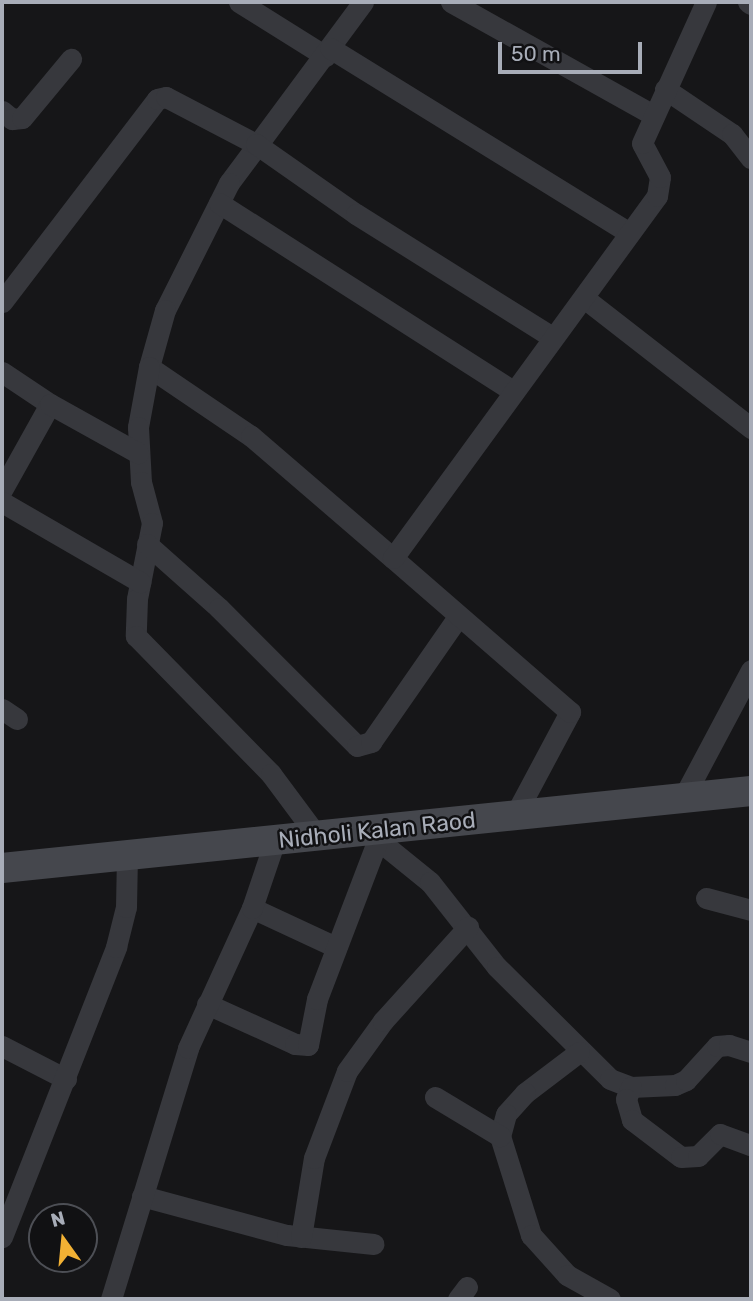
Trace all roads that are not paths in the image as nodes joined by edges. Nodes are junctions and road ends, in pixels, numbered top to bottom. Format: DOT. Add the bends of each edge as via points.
graph roads {
  1 [pos="239,2"];
  2 [pos="363,2"];
  3 [pos="451,2"];
  4 [pos="705,2"];
  5 [pos="328,52"];
  6 [pos="71,59"];
  7 [pos="665,89"];
  8 [pos="2,111"];
  9 [pos="653,115"];
  10 [pos="256,144"];
  11 [pos="751,158"];
  12 [pos="219,203"];
  13 [pos="630,233"];
  14 [pos="584,298"];
  15 [pos="2,302"];
  16 [pos="552,337"];
  17 [pos="149,367"];
  18 [pos="2,372"];
  19 [pos="514,392"];
  20 [pos="50,404"];
  21 [pos="751,428"];
  22 [pos="138,453"];
  23 [pos="2,490"];
  24 [pos="2,502"];
  25 [pos="147,544"];
  26 [pos="393,558"];
  27 [pos="140,582"];
  28 [pos="458,617"];
  29 [pos="751,670"];
  30 [pos="751,791"];
  31 [pos="683,798"];
  32 [pos="515,815"];
  33 [pos="372,835"];
  34 [pos="317,836"];
  35 [pos="275,840"];
  36 [pos="127,856"];
  37 [pos="2,868"];
  38 [pos="706,898"];
  39 [pos="252,908"];
  40 [pos="751,910"];
  41 [pos="468,927"];
  42 [pos="336,947"];
  43 [pos="207,1004"];
  44 [pos="2,1046"];
  45 [pos="579,1052"];
  46 [pos="751,1052"];
  47 [pos="66,1079"];
  48 [pos="631,1087"];
  49 [pos="435,1097"];
  50 [pos="500,1136"];
  51 [pos="751,1145"];
  52 [pos="142,1196"];
  53 [pos="2,1237"];
  54 [pos="301,1237"];
  55 [pos="374,1244"];
  56 [pos="111,1299"];
  57 [pos="610,1299"];
  1 -- 5 [label="street"];
  2 -- 5 [label="street"];
  3 -- 9 [label="street"];
  4 -- 7 [label="street"];
  5 -- 10 [label="street"];
  5 -- 13 [label="street"];
  6 -- 8 [label="street" via="22,118"];
  7 -- 9 [label="street"];
  7 -- 11 [label="street" via="732,134"];
  9 -- 13 [label="street" via="642,143 660,184 657,196"];
  10 -- 12 [label="street"];
  10 -- 15 [label="street" via="173,98 157,99"];
  10 -- 16 [label="street" via="356,214"];
  12 -- 17 [label="street" via="165,310"];
  12 -- 19 [label="street"];
  13 -- 14 [label="street"];
  14 -- 16 [label="street"];
  14 -- 21 [label="street"];
  16 -- 19 [label="street"];
  17 -- 22 [label="street"];
  17 -- 26 [label="street" via="251,436"];
  18 -- 20 [label="street"];
  19 -- 26 [label="street"];
  20 -- 22 [label="street"];
  20 -- 23 [label="street"];
  22 -- 25 [label="street" via="152,523"];
  24 -- 27 [label="street"];
  25 -- 27 [label="street"];
  25 -- 28 [label="street" via="219,608 357,746 371,742"];
  26 -- 28 [label="street"];
  27 -- 34 [label="street" via="136,636 271,774"];
  28 -- 32 [label="street" via="570,712"];
  29 -- 31 [label="street"];
  30 -- 31 [label="street, Nidholi Kalan Raod"];
  31 -- 32 [label="street, Nidholi Kalan Raod"];
  32 -- 33 [label="street, Nidholi Kalan Raod"];
  33 -- 34 [label="street, Nidholi Kalan Raod"];
  33 -- 41 [label="street" via="430,882"];
  33 -- 42 [label="street"];
  34 -- 35 [label="street, Nidholi Kalan Raod"];
  35 -- 36 [label="street, Nidholi Kalan Raod"];
  35 -- 39 [label="street"];
  36 -- 37 [label="street, Nidholi Kalan Raod"];
  36 -- 47 [label="street" via="126,907 116,947"];
  38 -- 40 [label="street"];
  39 -- 42 [label="street"];
  39 -- 43 [label="street"];
  41 -- 45 [label="street" via="498,967"];
  41 -- 54 [label="street" via="383,1021 347,1072 314,1158"];
  42 -- 43 [label="street" via="314,1010 308,1045 295,1044"];
  43 -- 52 [label="street"];
  44 -- 47 [label="street"];
  45 -- 48 [label="street" via="610,1079"];
  45 -- 50 [label="street" via="524,1093 506,1114"];
  46 -- 48 [label="street" via="717,1046 675,1086"];
  47 -- 53 [label="street"];
  48 -- 51 [label="street" via="626,1099 632,1120 681,1157 698,1156 720,1133"];
  49 -- 50 [label="street"];
  50 -- 57 [label="street" via="531,1236 567,1275"];
  52 -- 54 [label="street"];
  52 -- 56 [label="street"];
  54 -- 55 [label="street"];
}
